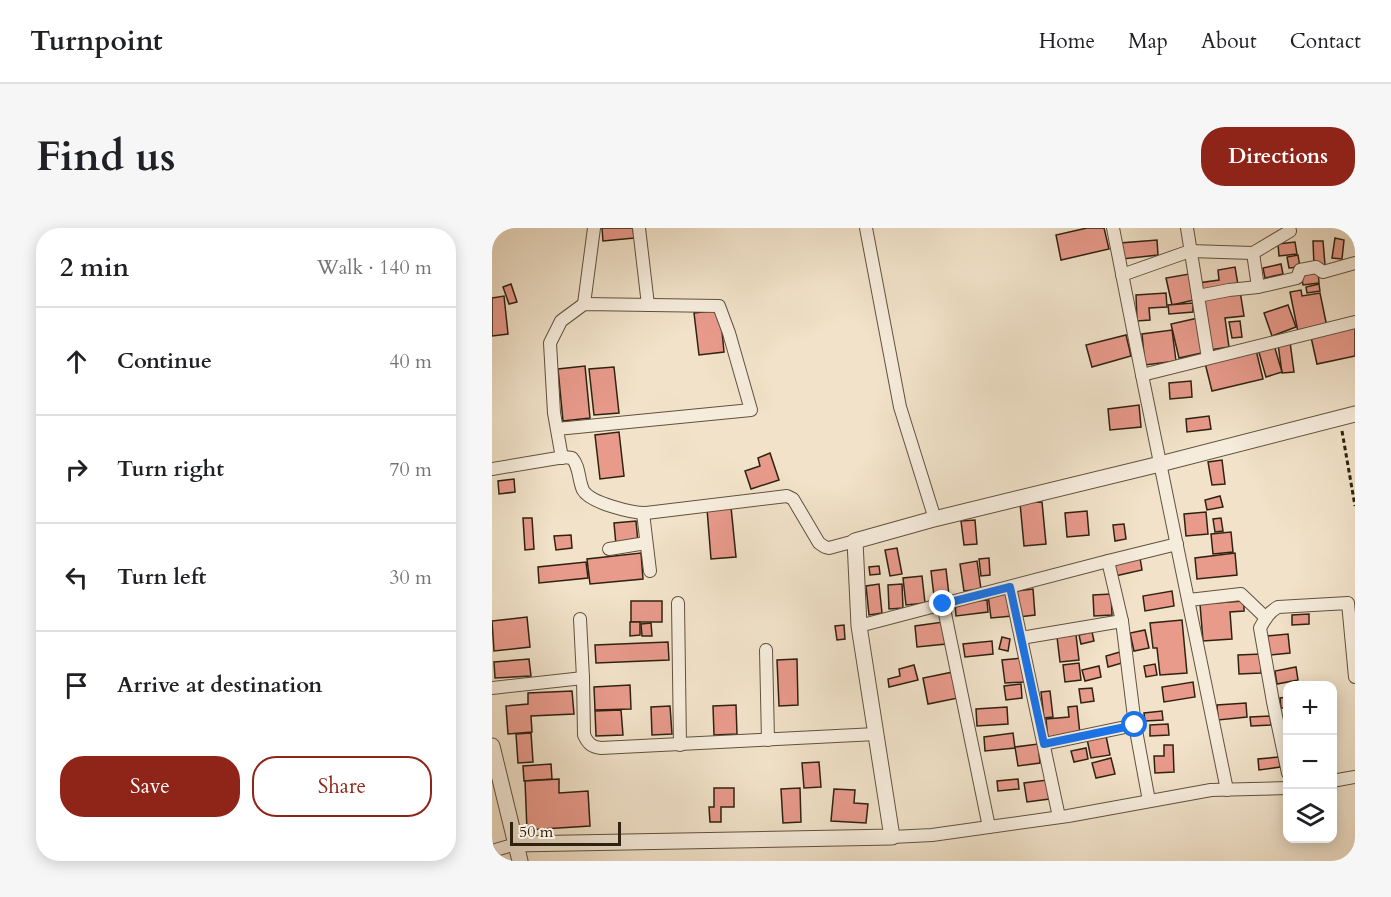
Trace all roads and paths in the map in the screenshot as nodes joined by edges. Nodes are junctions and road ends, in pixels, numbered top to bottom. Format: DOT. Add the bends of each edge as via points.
graph roads {
  1 [pos="594,228"];
  2 [pos="639,228"];
  3 [pos="866,228"];
  4 [pos="1113,228"];
  5 [pos="1187,228"];
  6 [pos="1290,231"];
  7 [pos="1190,250"];
  8 [pos="1253,252"];
  9 [pos="1355,263"];
  10 [pos="1122,275"];
  11 [pos="1258,287"];
  12 [pos="1198,296"];
  13 [pos="584,304"];
  14 [pos="648,305"];
  15 [pos="1355,322"];
  16 [pos="1208,358"];
  17 [pos="1142,375"];
  18 [pos="1355,414"];
  19 [pos="1339,418"];
  20 [pos="557,429"];
  21 [pos="562,458"];
  22 [pos="1160,464"];
  23 [pos="492,469"];
  24 [pos="1355,506"];
  25 [pos="643,513"];
  26 [pos="935,519"];
  27 [pos="855,541"];
  28 [pos="646,543"];
  29 [pos="1177,544"];
  30 [pos="609,549"];
  31 [pos="1108,561"];
  32 [pos="650,571"];
  33 [pos="1010,587"];
  34 [pos="1188,600"];
  35 [pos="678,603"];
  36 [pos="943,604"];
  37 [pos="1266,618"];
  38 [pos="580,619"];
  39 [pos="1122,621"];
  40 [pos="859,626"];
  41 [pos="1022,638"];
  42 [pos="766,650"];
  43 [pos="1355,677"];
  44 [pos="584,678"];
  45 [pos="492,688"];
  46 [pos="1135,725"];
  47 [pos="876,734"];
  48 [pos="768,740"];
  49 [pos="1044,744"];
  50 [pos="680,745"];
  51 [pos="492,746"];
  52 [pos="1283,753"];
  53 [pos="1355,777"];
  54 [pos="1337,780"];
  55 [pos="1283,788"];
  56 [pos="1227,789"];
  57 [pos="1149,801"];
  58 [pos="1059,817"];
  59 [pos="989,827"];
  60 [pos="892,837"];
  61 [pos="516,844"];
  62 [pos="492,851"];
  63 [pos="520,861"];
  1 -- 13 [label="street"];
  2 -- 14 [label="street"];
  3 -- 26 [label="street" via="900,407"];
  4 -- 10 [label="street"];
  5 -- 7 [label="street"];
  6 -- 8 [label="street"];
  7 -- 8 [label="street"];
  7 -- 10 [label="street"];
  7 -- 12 [label="street"];
  8 -- 11 [label="street"];
  9 -- 11 [label="street" via="1323,272 1316,267 1300,270 1297,278"];
  10 -- 17 [label="street"];
  11 -- 12 [label="street"];
  12 -- 16 [label="street"];
  13 -- 14 [label="street"];
  13 -- 20 [label="street" via="561,321 550,343"];
  14 -- 20 [label="street" via="719,306 751,410"];
  15 -- 16 [label="street"];
  16 -- 17 [label="street"];
  17 -- 22 [label="street"];
  18 -- 19 [label="street"];
  19 -- 22 [label="street"];
  19 -- 24 [label="path"];
  20 -- 21 [label="street"];
  21 -- 23 [label="street"];
  21 -- 25 [label="street" via="572,458 576,463 589,496"];
  22 -- 26 [label="street"];
  22 -- 29 [label="street"];
  25 -- 27 [label="street" via="787,496 793,499 825,547"];
  25 -- 28 [label="street"];
  26 -- 27 [label="street"];
  27 -- 40 [label="street"];
  28 -- 30 [label="street"];
  28 -- 32 [label="street"];
  29 -- 31 [label="street"];
  29 -- 34 [label="street"];
  31 -- 33 [label="street"];
  31 -- 39 [label="street"];
  33 -- 36 [label="street"];
  33 -- 41 [label="street"];
  34 -- 37 [label="street" via="1241,594"];
  34 -- 56 [label="street"];
  35 -- 50 [label="street"];
  36 -- 40 [label="street"];
  36 -- 59 [label="street"];
  37 -- 43 [label="street" via="1278,608 1348,603"];
  37 -- 52 [label="street" via="1260,628"];
  38 -- 44 [label="street"];
  39 -- 41 [label="street"];
  39 -- 46 [label="street"];
  40 -- 47 [label="street"];
  41 -- 49 [label="street"];
  42 -- 48 [label="street"];
  44 -- 45 [label="street"];
  44 -- 50 [label="street" via="585,735 593,747"];
  46 -- 49 [label="street"];
  46 -- 57 [label="street"];
  47 -- 48 [label="street"];
  47 -- 60 [label="street"];
  48 -- 50 [label="street"];
  49 -- 58 [label="street"];
  51 -- 61 [label="street"];
  53 -- 54 [label="street"];
  55 -- 56 [label="street"];
  56 -- 57 [label="street"];
  57 -- 58 [label="street"];
  58 -- 59 [label="street"];
  59 -- 60 [label="street"];
  60 -- 61 [label="street"];
  61 -- 62 [label="street"];
  61 -- 63 [label="street"];
}
